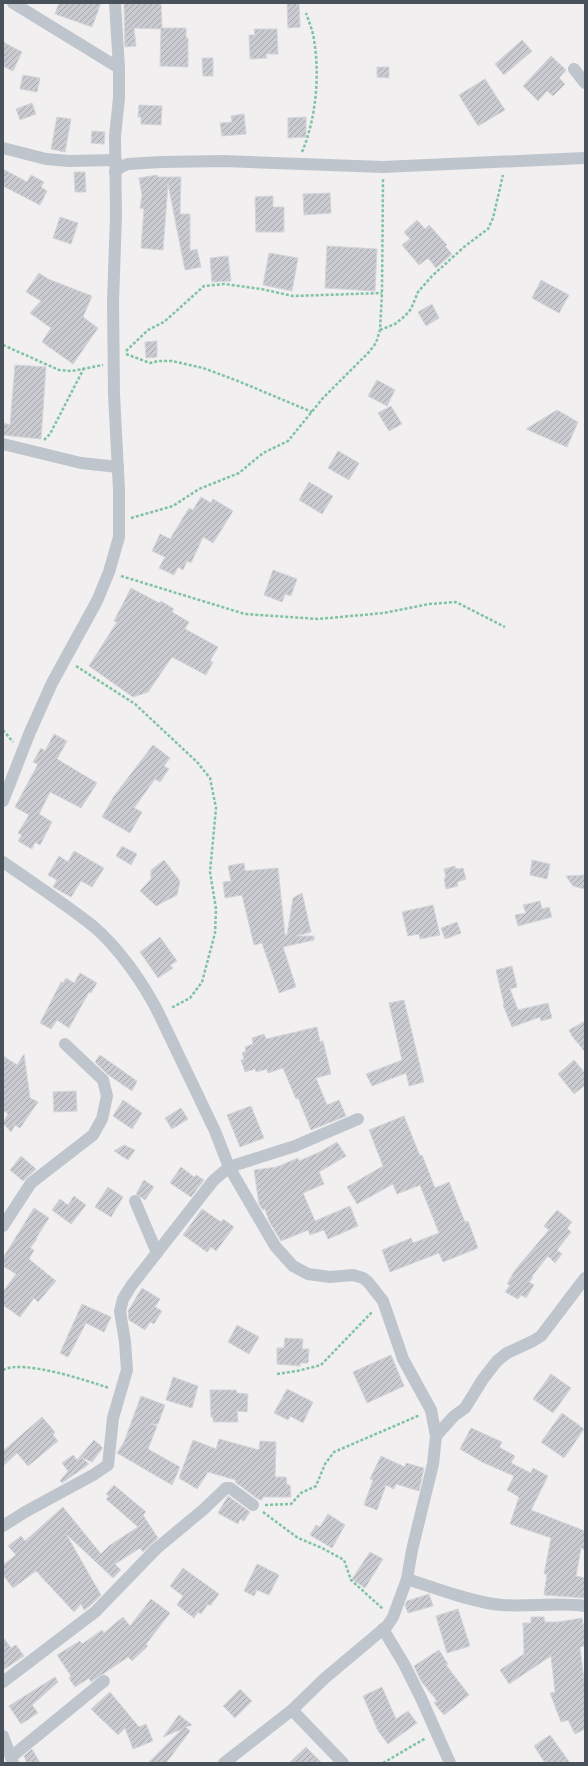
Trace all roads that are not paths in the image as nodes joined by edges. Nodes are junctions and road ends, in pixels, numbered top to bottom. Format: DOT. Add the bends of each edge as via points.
graph roads {
  1 [pos="13,3"];
  2 [pos="115,3"];
  3 [pos="119,68"];
  4 [pos="574,68"];
  5 [pos="585,83"];
  6 [pos="3,148"];
  7 [pos="585,158"];
  8 [pos="116,166"];
  9 [pos="3,444"];
  10 [pos="118,468"];
  11 [pos="3,801"];
  12 [pos="3,862"];
  13 [pos="65,1044"];
  14 [pos="358,1119"];
  15 [pos="229,1167"];
  16 [pos="135,1201"];
  17 [pos="3,1226"];
  18 [pos="157,1253"];
  19 [pos="585,1278"];
  20 [pos="436,1436"];
  21 [pos="253,1505"];
  22 [pos="3,1526"];
  23 [pos="407,1579"];
  24 [pos="585,1606"];
  25 [pos="383,1629"];
  26 [pos="104,1681"];
  27 [pos="3,1682"];
  28 [pos="292,1710"];
  29 [pos="3,1736"];
  30 [pos="12,1760"];
  31 [pos="224,1763"];
  32 [pos="343,1763"];
  33 [pos="450,1763"];
  1 -- 3 [label="street"];
  2 -- 3 [label="street"];
  3 -- 8 [label="street"];
  4 -- 5 [label="street"];
  6 -- 8 [label="street" via="46,159"];
  7 -- 8 [label="street" via="383,167 224,161 155,162"];
  8 -- 10 [label="street" via="113,301"];
  9 -- 10 [label="street" via="81,463"];
  10 -- 11 [label="street" via="120,522 118,541 109,572 97,601 52,684"];
  12 -- 15 [label="street" via="93,927 130,969 160,1014 215,1131"];
  13 -- 17 [label="street" via="103,1080 107,1096 102,1119 93,1135 31,1183"];
  14 -- 15 [label="street" via="295,1146"];
  15 -- 18 [label="street" via="213,1180"];
  15 -- 20 [label="street" via="275,1246 293,1266 318,1276 358,1276 368,1282 383,1301 403,1359 431,1410"];
  16 -- 18 [label="street"];
  18 -- 22 [label="street" via="131,1286 121,1304 127,1370 113,1418 108,1465"];
  19 -- 20 [label="street" via="541,1336 507,1353 497,1361 465,1408"];
  20 -- 23 [label="street" via="434,1464"];
  21 -- 27 [label="street" via="230,1488 226,1488 156,1548 95,1612"];
  23 -- 24 [label="street" via="483,1602 502,1605"];
  23 -- 25 [label="street" via="393,1617"];
  25 -- 28 [label="street" via="324,1678"];
  25 -- 33 [label="street" via="404,1664"];
  26 -- 30 [label="street"];
  28 -- 31 [label="street"];
  28 -- 32 [label="street"];
  29 -- 30 [label="street"];
}
